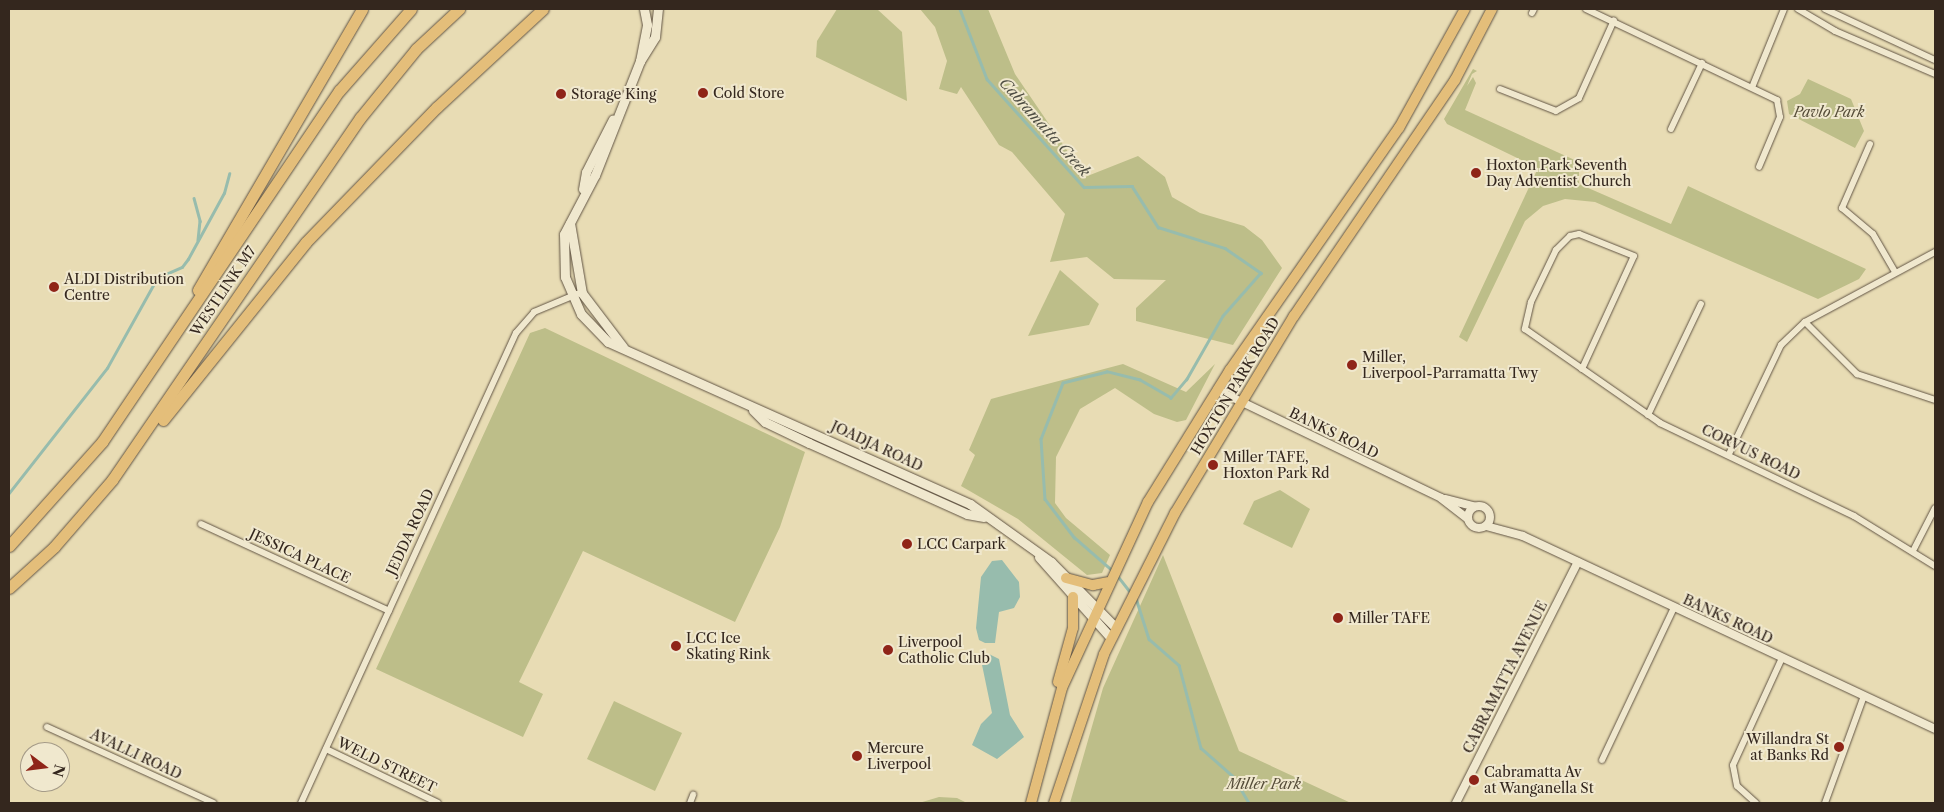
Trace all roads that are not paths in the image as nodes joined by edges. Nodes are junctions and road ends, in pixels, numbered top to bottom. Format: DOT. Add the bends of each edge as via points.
graph roads {
  1 [pos="362,9"];
  2 [pos="412,9"];
  3 [pos="459,9"];
  4 [pos="543,9"];
  5 [pos="644,9"];
  6 [pos="658,9"];
  7 [pos="1465,9"];
  8 [pos="1492,9"];
  9 [pos="1586,9"];
  10 [pos="1784,9"];
  11 [pos="1798,9"];
  12 [pos="1825,9"];
  13 [pos="1614,20"];
  14 [pos="1935,60"];
  15 [pos="640,61"];
  16 [pos="1702,63"];
  17 [pos="1935,74"];
  18 [pos="1753,85"];
  19 [pos="1500,89"];
  20 [pos="1671,129"];
  21 [pos="1870,144"];
  22 [pos="1759,167"];
  23 [pos="570,223"];
  24 [pos="1935,252"];
  25 [pos="1895,272"];
  26 [pos="582,293"];
  27 [pos="570,296"];
  28 [pos="1701,304"];
  29 [pos="1804,322"];
  30 [pos="624,348"];
  31 [pos="1582,369"];
  32 [pos="1217,390"];
  33 [pos="1935,400"];
  34 [pos="1240,402"];
  35 [pos="1648,415"];
  36 [pos="1728,454"];
  37 [pos="1441,498"];
  38 [pos="1474,506"];
  39 [pos="1935,508"];
  40 [pos="87,510"];
  41 [pos="1490,516"];
  42 [pos="1468,519"];
  43 [pos="201,524"];
  44 [pos="1486,526"];
  45 [pos="1510,531"];
  46 [pos="9,546"];
  47 [pos="1914,549"];
  48 [pos="1039,557"];
  49 [pos="1578,562"];
  50 [pos="1935,566"];
  51 [pos="1066,578"];
  52 [pos="1106,584"];
  53 [pos="9,588"];
  54 [pos="1073,598"];
  55 [pos="1674,608"];
  56 [pos="389,611"];
  57 [pos="1093,612"];
  58 [pos="1113,633"];
  59 [pos="1782,658"];
  60 [pos="1864,696"];
  61 [pos="1050,725"];
  62 [pos="47,727"];
  63 [pos="1935,729"];
  64 [pos="326,750"];
  65 [pos="1602,760"];
  66 [pos="693,795"];
  67 [pos="214,803"];
  68 [pos="301,803"];
  69 [pos="438,803"];
  70 [pos="690,803"];
  71 [pos="1031,803"];
  72 [pos="1054,803"];
  73 [pos="1456,803"];
  74 [pos="1756,803"];
  75 [pos="1825,803"];
  1 -- 46 [label="highway" via="153,360"];
  2 -- 46 [label="highway, WESTLINK M7" via="339,91 102,442"];
  3 -- 40 [label="highway, WESTLINK M7" via="416,49 360,118 135,449"];
  4 -- 40 [label="highway" via="411,132 306,242 221,344 125,472"];
  5 -- 15 [label="main road" via="648,24"];
  6 -- 15 [label="main road" via="655,37"];
  7 -- 32 [label="main road, HOXTON PARK ROAD" via="1399,128"];
  8 -- 34 [label="main road, HOXTON PARK ROAD" via="1442,101"];
  9 -- 13 [label="street"];
  10 -- 18 [label="street"];
  11 -- 17 [label="street" via="1835,31"];
  12 -- 14 [label="street"];
  13 -- 16 [label="street"];
  13 -- 19 [label="street" via="1579,98 1556,111"];
  15 -- 23 [label="main road" via="616,115 598,145"];
  16 -- 18 [label="street"];
  16 -- 20 [label="street"];
  18 -- 22 [label="street" via="1776,100 1781,111"];
  21 -- 25 [label="street" via="1842,208 1873,234"];
  23 -- 26 [label="main road"];
  23 -- 27 [label="main road" via="563,245"];
  24 -- 25 [label="street"];
  25 -- 29 [label="street"];
  26 -- 27 [label="street, JEDDA ROAD"];
  26 -- 30 [label="main road, JOADJA ROAD"];
  27 -- 30 [label="main road, JOADJA ROAD" via="595,331"];
  27 -- 56 [label="street, JEDDA ROAD" via="534,312 516,333"];
  28 -- 35 [label="street"];
  29 -- 33 [label="street" via="1857,374"];
  29 -- 36 [label="street" via="1781,345"];
  30 -- 48 [label="main road, JOADJA ROAD" via="753,410 770,412 970,504 984,518"];
  31 -- 31 [label="street, CORVUS ROAD" via="1634,256 1579,234 1570,236 1556,250 1531,302 1525,329"];
  31 -- 35 [label="street, CORVUS ROAD"];
  32 -- 34 [label="street, BANKS ROAD"];
  32 -- 52 [label="main road, HOXTON PARK ROAD" via="1148,502"];
  34 -- 37 [label="street, BANKS ROAD"];
  34 -- 58 [label="main road, HOXTON PARK ROAD"];
  35 -- 36 [label="street, CORVUS ROAD"];
  36 -- 47 [label="street, CORVUS ROAD"];
  37 -- 38 [label="street, BANKS ROAD"];
  37 -- 42 [label="street, BANKS ROAD"];
  38 -- 41 [label="street" via="1485,507"];
  38 -- 42 [label="street"];
  39 -- 47 [label="street"];
  40 -- 53 [label="highway, WESTLINK M7"];
  41 -- 44 [label="street"];
  41 -- 45 [label="street, BANKS ROAD"];
  42 -- 44 [label="street" via="1476,528"];
  43 -- 56 [label="street, JESSICA PLACE"];
  44 -- 45 [label="street, BANKS ROAD"];
  45 -- 49 [label="street, BANKS ROAD"];
  47 -- 50 [label="street, CORVUS ROAD"];
  48 -- 51 [label="main road, JOADJA ROAD"];
  48 -- 54 [label="main road, JOADJA ROAD"];
  49 -- 55 [label="street, BANKS ROAD"];
  49 -- 73 [label="street, CABRAMATTA AVENUE"];
  51 -- 52 [label="main road"];
  51 -- 57 [label="main road, JOADJA ROAD"];
  52 -- 57 [label="main road, HOXTON PARK ROAD"];
  54 -- 57 [label="main road, JOADJA ROAD"];
  54 -- 61 [label="main road" via="1073,628"];
  55 -- 59 [label="street, BANKS ROAD"];
  55 -- 65 [label="street"];
  56 -- 64 [label="street, JEDDA ROAD"];
  57 -- 58 [label="main road, JOADJA ROAD"];
  57 -- 61 [label="main road, HOXTON PARK ROAD"];
  58 -- 72 [label="main road, HOXTON PARK ROAD" via="1066,755"];
  59 -- 60 [label="street, BANKS ROAD"];
  59 -- 74 [label="street" via="1733,765 1737,786"];
  60 -- 63 [label="street, BANKS ROAD"];
  60 -- 75 [label="street"];
  61 -- 71 [label="main road, HOXTON PARK ROAD"];
  62 -- 67 [label="street, AVALLI ROAD"];
  64 -- 68 [label="street, JEDDA ROAD"];
  64 -- 69 [label="street, WELD STREET"];
  66 -- 70 [label="street"];
}
